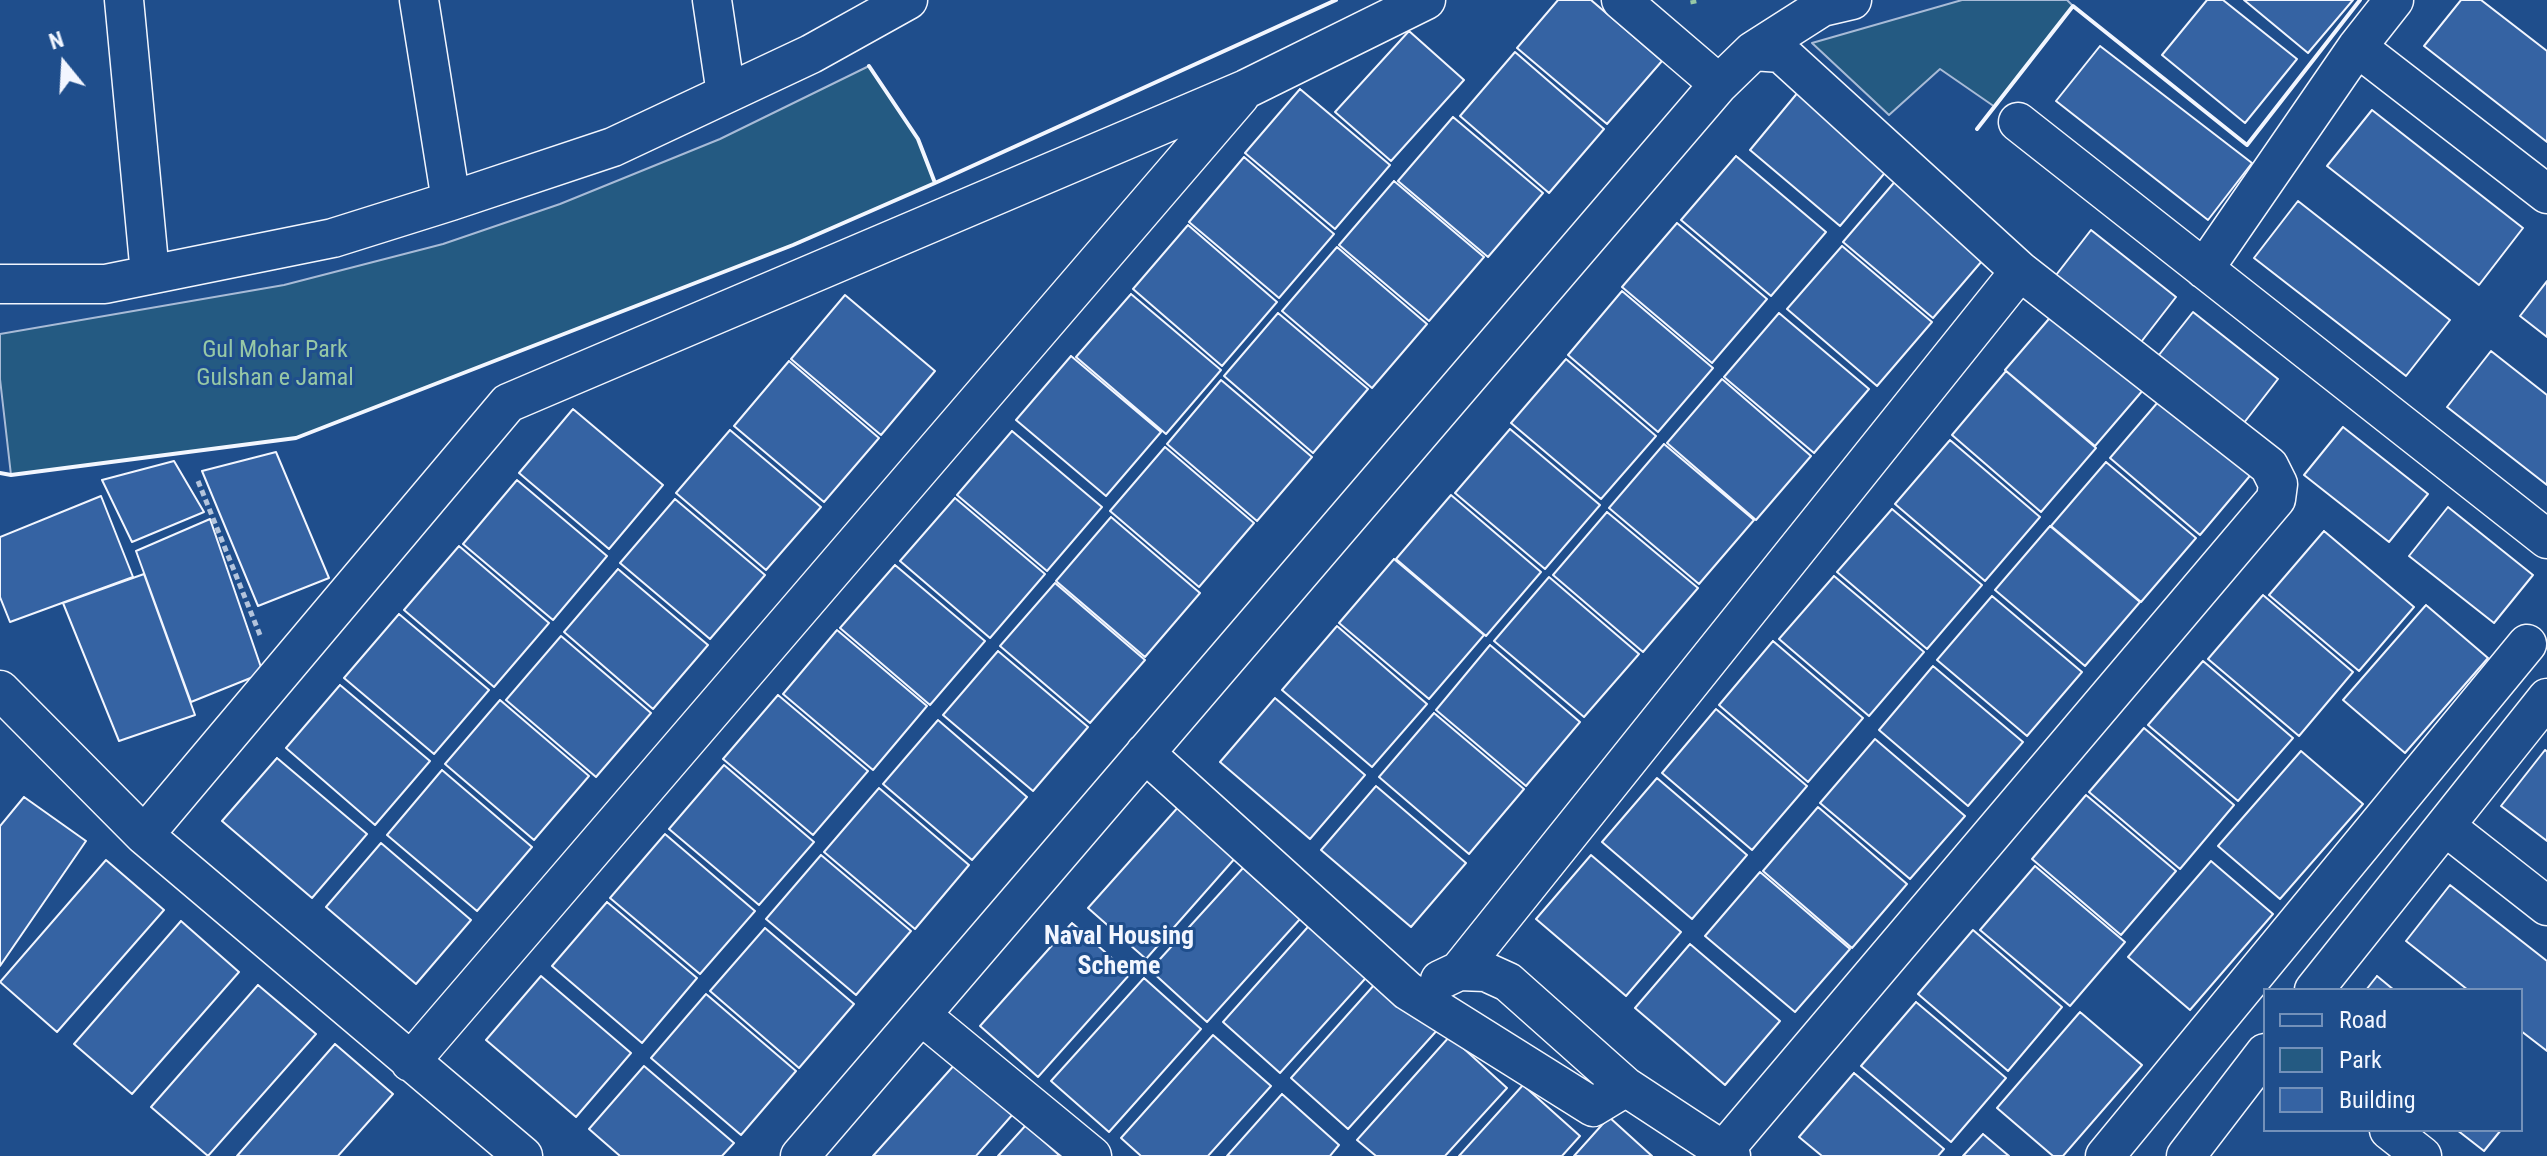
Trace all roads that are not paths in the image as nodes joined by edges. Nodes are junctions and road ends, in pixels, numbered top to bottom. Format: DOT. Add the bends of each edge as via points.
graph roads {
  1 [pos="124,0"];
  2 [pos="419,0"];
  3 [pos="712,0"];
  4 [pos="908,0"];
  5 [pos="1426,0"];
  6 [pos="1621,0"];
  7 [pos="1852,0"];
  8 [pos="2394,0"];
  9 [pos="2357,47"];
  10 [pos="1753,51"];
  11 [pos="1719,84"];
  12 [pos="1246,89"];
  13 [pos="726,94"];
  14 [pos="2018,122"];
  15 [pos="2547,194"];
  16 [pos="451,201"];
  17 [pos="2204,269"];
  18 [pos="2020,271"];
  19 [pos="150,274"];
  20 [pos="0,284"];
  21 [pos="2547,539"];
  22 [pos="2527,644"];
  23 [pos="2547,698"];
  24 [pos="5,706"];
  25 [pos="1145,753"];
  26 [pos="2445,826"];
  27 [pos="144,835"];
  28 [pos="2547,906"];
  29 [pos="1459,971"];
  30 [pos="2316,988"];
  31 [pos="1408,991"];
  32 [pos="921,1015"];
  33 [pos="2263,1056"];
  34 [pos="410,1062"];
  35 [pos="1626,1087"];
  36 [pos="2392,1132"];
  37 [pos="1728,1153"];
  38 [pos="523,1156"];
  39 [pos="800,1156"];
  40 [pos="1092,1156"];
  41 [pos="2105,1156"];
  42 [pos="2186,1156"];
  43 [pos="2422,1156"];
  1 -- 19 [label="street"];
  2 -- 16 [label="street"];
  3 -- 13 [label="street"];
  4 -- 13 [label="street"];
  5 -- 12 [label="street"];
  6 -- 11 [label="street"];
  7 -- 10 [label="street" via="1822,7"];
  8 -- 9 [label="street"];
  9 -- 15 [label="street"];
  9 -- 17 [label="street"];
  10 -- 11 [label="street"];
  10 -- 18 [label="street" via="1781,53"];
  11 -- 25 [label="street"];
  12 -- 27 [label="street" via="508,403"];
  12 -- 34 [label="street"];
  13 -- 16 [label="street" via="613,147"];
  14 -- 17 [label="street"];
  16 -- 19 [label="street" via="333,238"];
  17 -- 21 [label="street"];
  18 -- 29 [label="street"];
  18 -- 37 [label="street" via="2269,466 2278,484 2276,499"];
  19 -- 20 [label="street" via="105,284"];
  22 -- 41 [label="street"];
  23 -- 26 [label="street"];
  24 -- 27 [label="street"];
  25 -- 31 [label="street"];
  25 -- 32 [label="street"];
  26 -- 28 [label="street"];
  26 -- 30 [label="street"];
  27 -- 34 [label="street"];
  29 -- 31 [label="street"];
  29 -- 35 [label="street" via="1486,972 1508,982"];
  31 -- 35 [label="street" via="1593,1107"];
  32 -- 39 [label="street"];
  32 -- 40 [label="street"];
  33 -- 42 [label="street"];
  34 -- 38 [label="street"];
  35 -- 37 [label="street"];
  36 -- 43 [label="street"];
}
